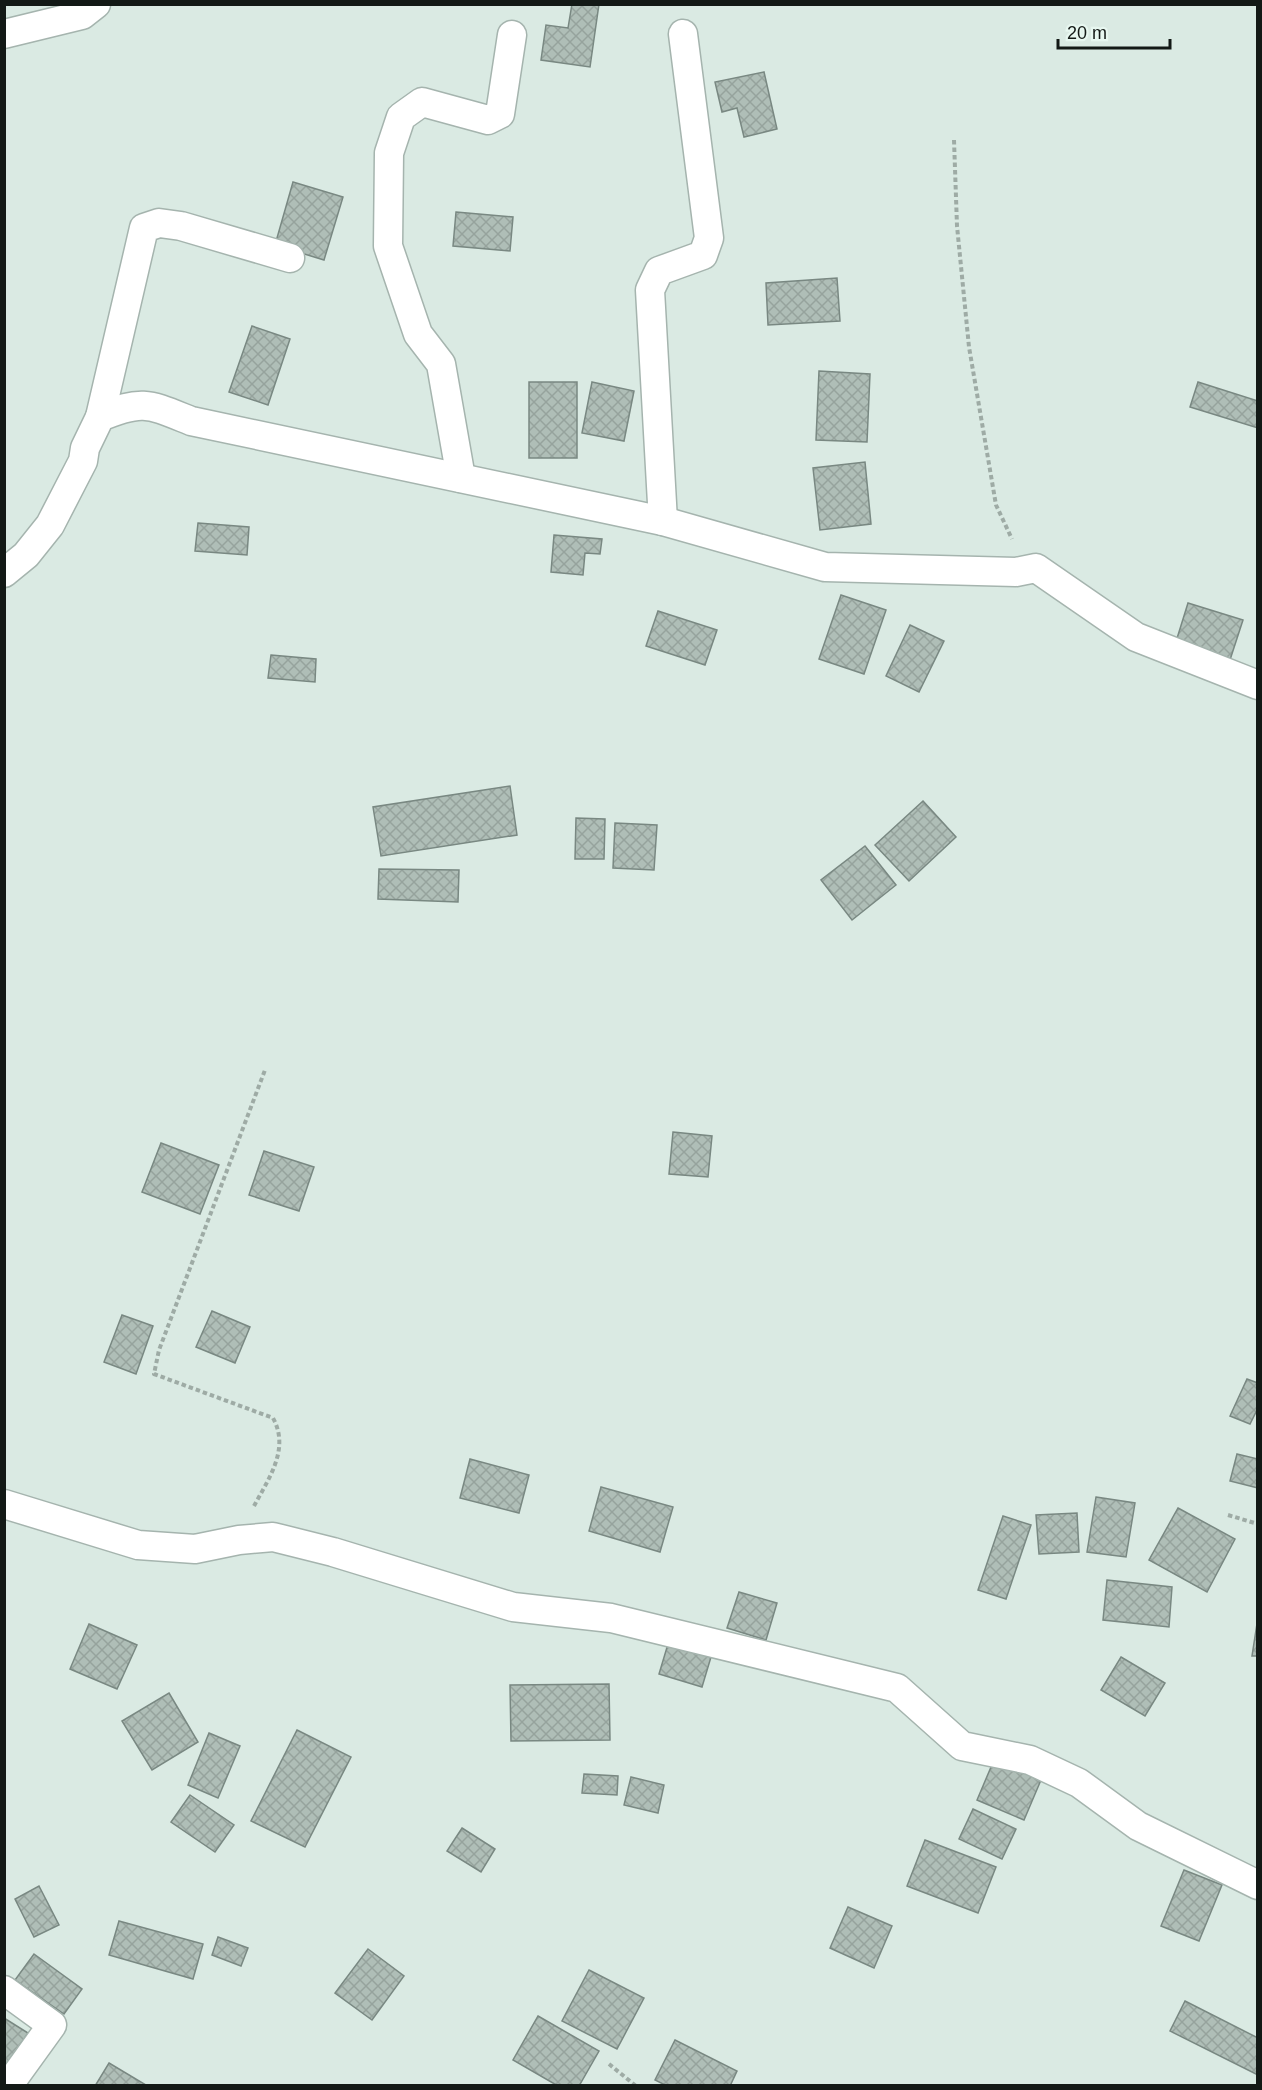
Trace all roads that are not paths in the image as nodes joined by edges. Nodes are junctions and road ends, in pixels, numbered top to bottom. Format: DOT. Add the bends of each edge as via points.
graph roads {
  1 [pos="96,4"];
  2 [pos="4,34"];
  3 [pos="683,34"];
  4 [pos="512,35"];
  5 [pos="290,258"];
  6 [pos="100,417"];
  7 [pos="461,478"];
  8 [pos="663,521"];
  9 [pos="4,573"];
  10 [pos="1257,685"];
  11 [pos="4,1504"];
  12 [pos="1257,1885"];
  13 [pos="4,1990"];
  14 [pos="8,2085"];
  1 -- 2 [label="street" via="82,15"];
  3 -- 8 [label="street" via="709,238 703,255 659,272 650,290"];
  4 -- 7 [label="street" via="500,114 488,120 422,102 401,117 389,153 388,246 418,334 441,364"];
  5 -- 6 [label="street" via="181,226 159,223 144,228"];
  6 -- 7 [label="street" via="130,405 152,405 191,421"];
  6 -- 9 [label="street" via="83,461 50,525 26,555"];
  7 -- 8 [label="street"];
  8 -- 10 [label="street" via="825,567 1016,572 1036,568 1136,637"];
  11 -- 12 [label="street" via="138,1545 195,1549 273,1537 513,1607 611,1618 897,1688 962,1746 1030,1760 1079,1783 1138,1826"];
  13 -- 14 [label="street" via="52,2025"];
}
